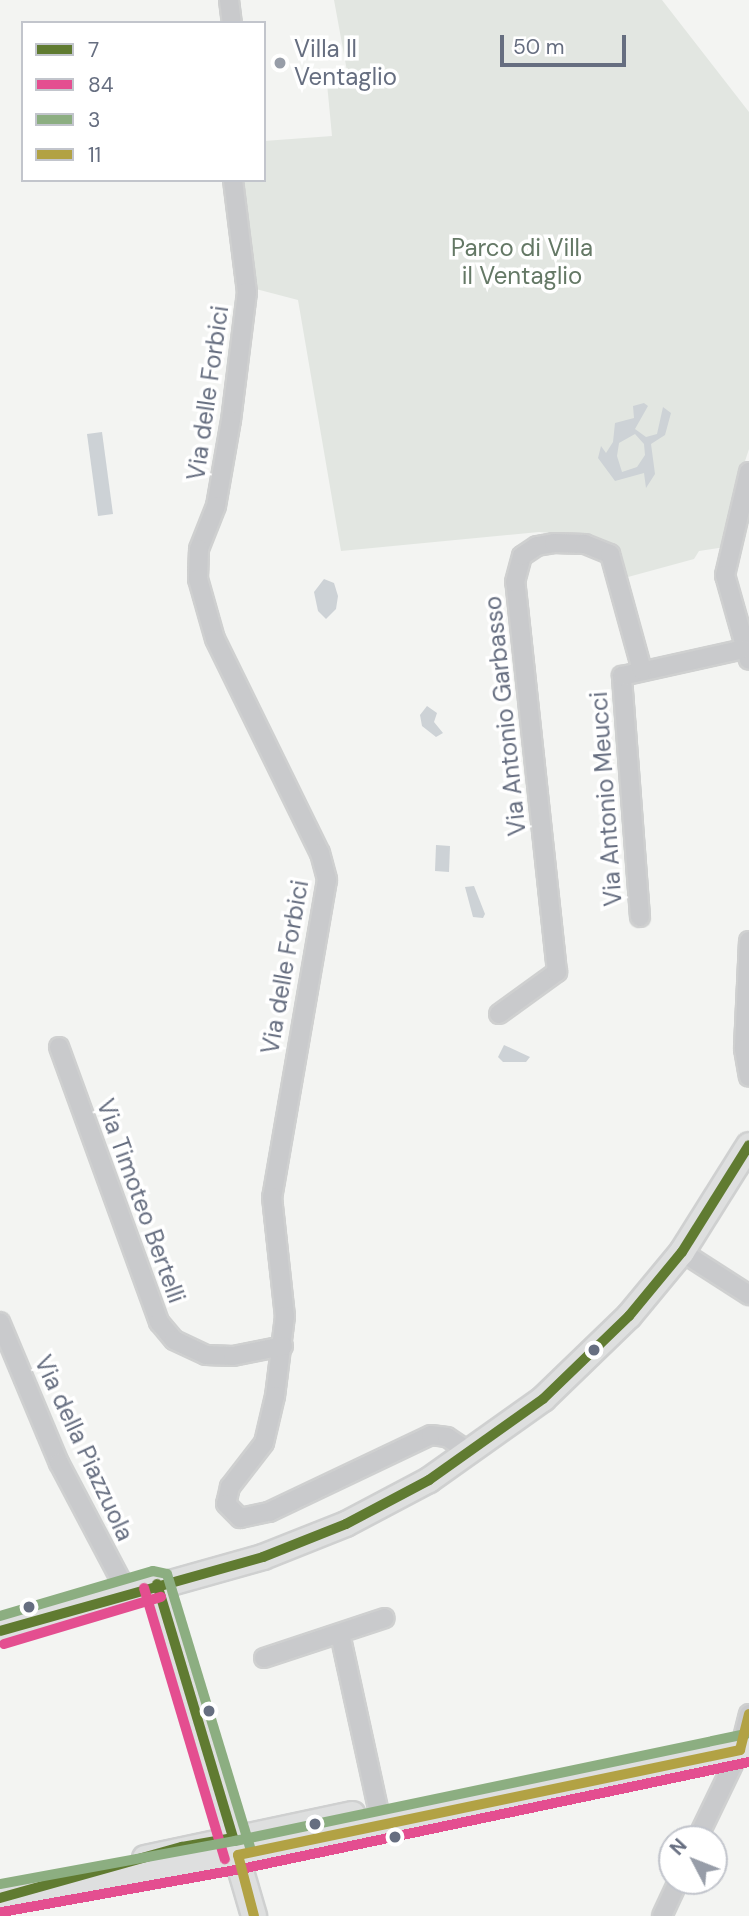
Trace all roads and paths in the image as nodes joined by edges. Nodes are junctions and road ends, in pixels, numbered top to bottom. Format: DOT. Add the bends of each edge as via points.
graph roads {
  1 [pos="229,0"];
  2 [pos="232,21"];
  3 [pos="233,182"];
  4 [pos="749,472"];
  5 [pos="747,654"];
  6 [pos="642,670"];
  7 [pos="640,917"];
  8 [pos="749,941"];
  9 [pos="499,1013"];
  10 [pos="747,1041"];
  11 [pos="59,1046"];
  12 [pos="749,1077"];
  13 [pos="749,1145"];
  14 [pos="682,1252"];
  15 [pos="749,1295"];
  16 [pos="0,1322"];
  17 [pos="283,1346"];
  18 [pos="471,1452"];
  19 [pos="157,1584"];
  20 [pos="127,1592"];
  21 [pos="385,1618"];
  22 [pos="0,1631"];
  23 [pos="340,1634"];
  24 [pos="264,1658"];
  25 [pos="746,1736"];
  26 [pos="378,1809"];
  27 [pos="704,1825"];
  28 [pos="235,1846"];
  29 [pos="672,1895"];
  30 [pos="7,1897"];
  31 [pos="254,1916"];
  32 [pos="662,1916"];
  1 -- 2 [label="street"];
  3 -- 17 [label="street, Via delle Forbici" via="247,292 216,506 199,549 200,590 215,639 320,853 327,880 272,1197 285,1316"];
  4 -- 5 [label="street" via="729,548 726,582"];
  5 -- 6 [label="street, Via Antonio Meucci"];
  6 -- 7 [label="street, Via Antonio Meucci" via="622,676"];
  6 -- 9 [label="street, Via Antonio Garbasso" via="610,554 584,544 554,542 522,556 515,582 558,972"];
  8 -- 10 [label="street"];
  10 -- 12 [label="street"];
  11 -- 17 [label="street, Via Timoteo Bertelli" via="159,1322 174,1339 206,1355 233,1356"];
  13 -- 14 [label="main road"];
  14 -- 15 [label="street"];
  14 -- 18 [label="main road" via="580,1365"];
  16 -- 20 [label="street, Via della Piazzuola" via="59,1463"];
  17 -- 18 [label="street, Via delle Forbici" via="264,1443 226,1493 226,1504 236,1516 250,1518 289,1504 431,1435 447,1437"];
  18 -- 19 [label="main road" via="396,1499 311,1539 240,1564"];
  19 -- 20 [label="main road"];
  19 -- 28 [label="main road"];
  20 -- 22 [label="main road"];
  21 -- 23 [label="street"];
  23 -- 24 [label="street"];
  23 -- 26 [label="street"];
  25 -- 26 [label="main road"];
  25 -- 27 [label="street"];
  25 -- 28 [label="main road"];
  26 -- 28 [label="main road"];
  28 -- 30 [label="main road" via="183,1847"];
  28 -- 31 [label="main road"];
  29 -- 32 [label="street"];
}
